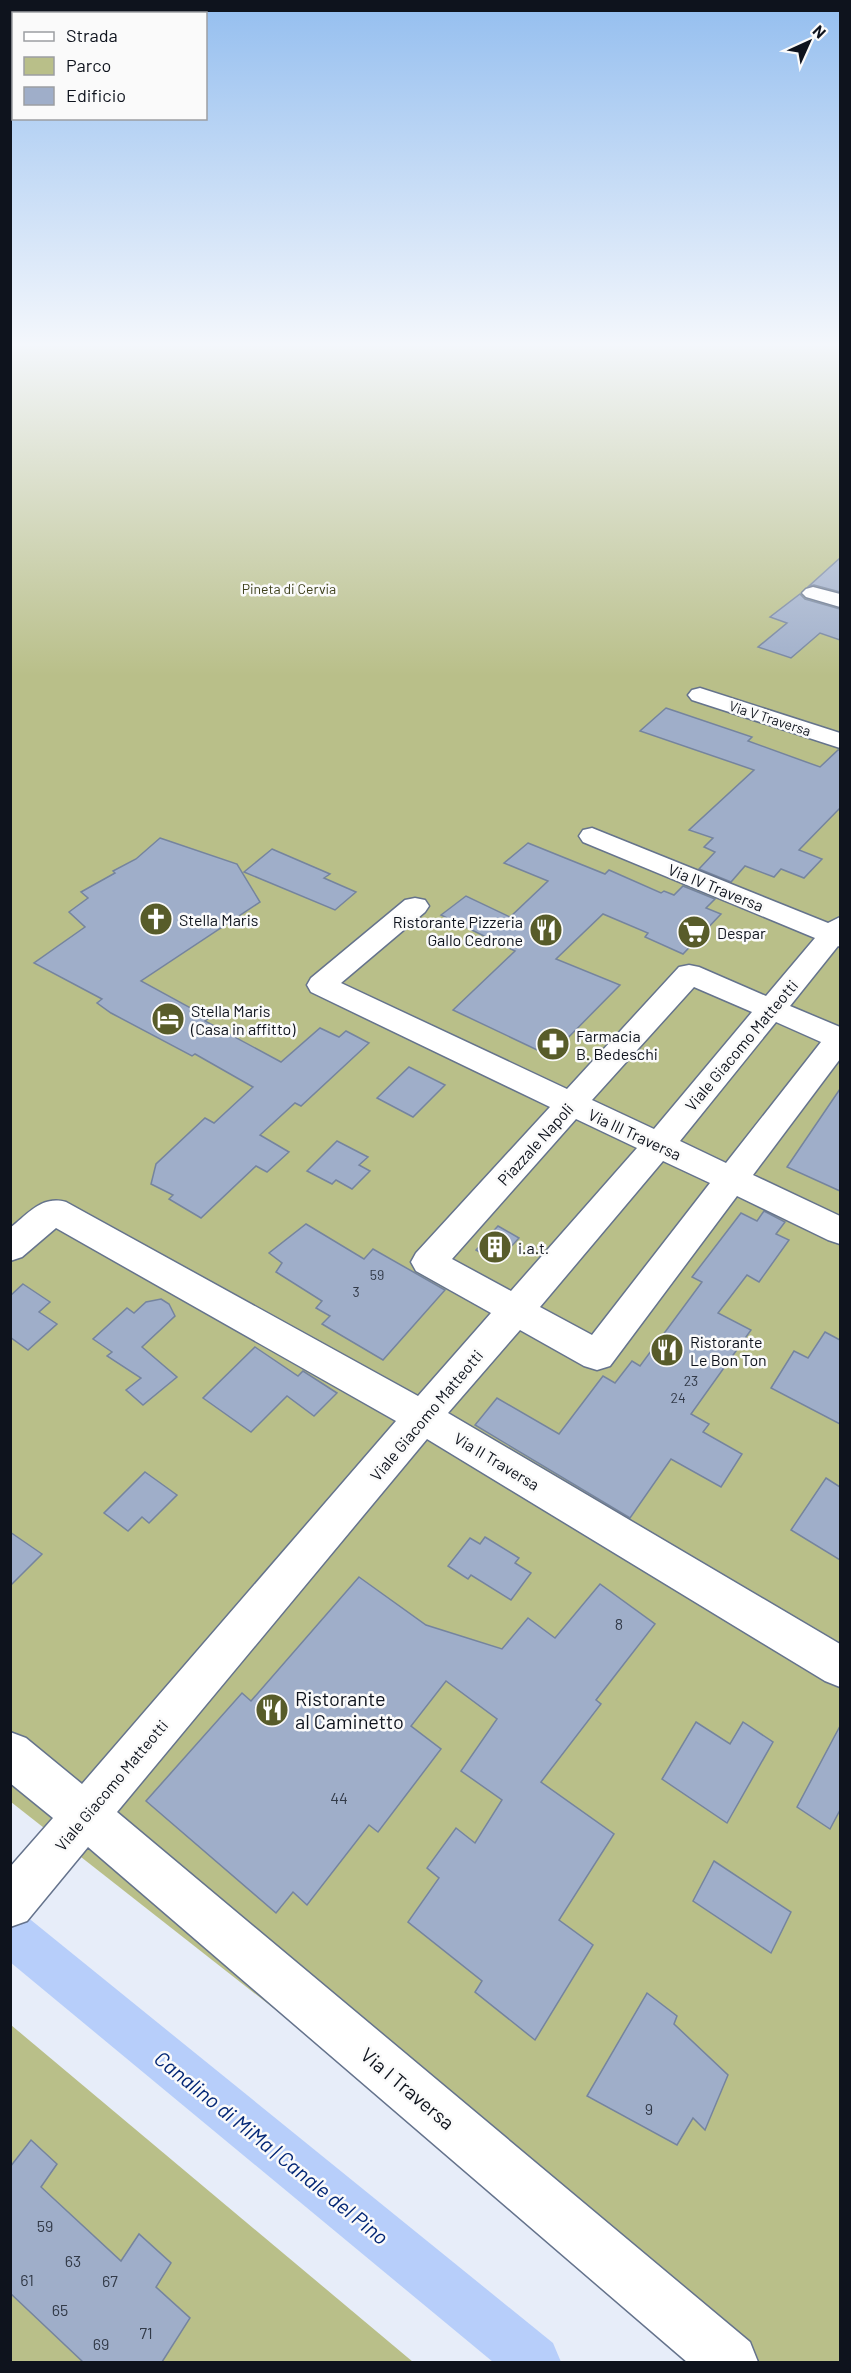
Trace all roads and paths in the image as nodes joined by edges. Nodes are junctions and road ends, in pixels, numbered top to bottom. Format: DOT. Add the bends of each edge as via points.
graph roads {
  1 [pos="813,593"];
  2 [pos="840,601"];
  3 [pos="700,694"];
  4 [pos="840,741"];
  5 [pos="591,836"];
  6 [pos="416,906"];
  7 [pos="838,933"];
  8 [pos="770,1008"];
  9 [pos="571,1104"];
  10 [pos="658,1145"];
  11 [pos="732,1180"];
  12 [pos="840,1231"];
  13 [pos="10,1248"];
  14 [pos="517,1311"];
  15 [pos="423,1417"];
  16 [pos="840,1667"];
  17 [pos="10,1754"];
  18 [pos="86,1815"];
  19 [pos="21,1891"];
  20 [pos="730,2362"];
  1 -- 2 [label="street"];
  3 -- 4 [label="street, Via V Traversa"];
  5 -- 7 [label="street, Via IV Traversa"];
  6 -- 9 [label="street, Via III Traversa" via="321,985"];
  7 -- 8 [label="street, Viale Giacomo Matteotti"];
  8 -- 9 [label="street, Piazzale Napoli" via="689,974"];
  8 -- 10 [label="street, Viale Giacomo Matteotti"];
  8 -- 11 [label="street, Piazzale Napoli" via="840,1038"];
  9 -- 10 [label="street, Via III Traversa"];
  9 -- 14 [label="street, Piazzale Napoli" via="428,1262"];
  10 -- 11 [label="street, Via III Traversa"];
  10 -- 14 [label="street, Viale Giacomo Matteotti"];
  11 -- 12 [label="street, Via III Traversa"];
  11 -- 14 [label="street, Piazzale Napoli" via="597,1355"];
  13 -- 15 [label="street, Via II Traversa" via="54,1211"];
  14 -- 15 [label="street, Viale Giacomo Matteotti"];
  15 -- 16 [label="street, Via II Traversa"];
  15 -- 18 [label="street, Viale Giacomo Matteotti"];
  17 -- 18 [label="street, Via I Traversa"];
  18 -- 19 [label="street, Viale Giacomo Matteotti"];
  18 -- 20 [label="street, Via I Traversa"];
}
